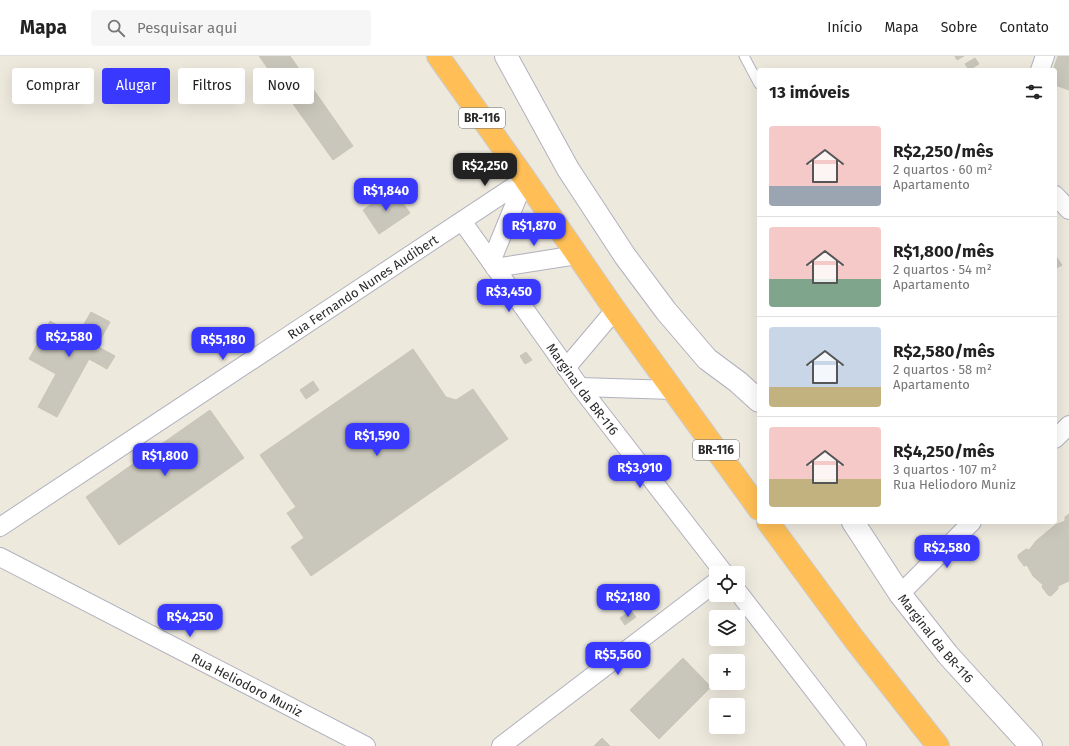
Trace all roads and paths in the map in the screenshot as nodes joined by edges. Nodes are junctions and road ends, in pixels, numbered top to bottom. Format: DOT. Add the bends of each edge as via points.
graph roads {
  1 [pos="438,56"];
  2 [pos="506,56"];
  3 [pos="744,56"];
  4 [pos="1045,56"];
  5 [pos="1041,68"];
  6 [pos="757,80"];
  7 [pos="525,179"];
  8 [pos="1057,197"];
  9 [pos="1069,210"];
  10 [pos="462,221"];
  11 [pos="577,255"];
  12 [pos="493,265"];
  13 [pos="615,310"];
  14 [pos="566,368"];
  15 [pos="580,387"];
  16 [pos="673,390"];
  17 [pos="757,399"];
  18 [pos="1069,425"];
  19 [pos="1057,437"];
  20 [pos="757,506"];
  21 [pos="769,524"];
  22 [pos="858,524"];
  23 [pos="970,524"];
  24 [pos="0,527"];
  25 [pos="0,557"];
  26 [pos="719,566"];
  27 [pos="709,587"];
  28 [pos="900,594"];
  29 [pos="745,601"];
  30 [pos="366,746"];
  31 [pos="501,746"];
  32 [pos="857,746"];
  33 [pos="938,746"];
  34 [pos="1031,746"];
  1 -- 7 [label="highway, BR-116"];
  2 -- 17 [label="street" via="568,168 625,256 666,311 707,359"];
  3 -- 6 [label="lane"];
  4 -- 5 [label="street"];
  7 -- 10 [label="street, Rua Fernando Nunes Audibert"];
  7 -- 11 [label="highway, BR-116"];
  7 -- 12 [label="street"];
  8 -- 9 [label="street"];
  10 -- 12 [label="street, Marginal da BR-116"];
  10 -- 24 [label="street, Rua Fernando Nunes Audibert"];
  11 -- 12 [label="street"];
  11 -- 13 [label="highway, BR-116"];
  12 -- 14 [label="street, Marginal da BR-116"];
  13 -- 14 [label="street"];
  13 -- 16 [label="highway, BR-116"];
  14 -- 15 [label="street, Marginal da BR-116"];
  15 -- 16 [label="street"];
  15 -- 26 [label="street, Marginal da BR-116"];
  16 -- 20 [label="highway, BR-116"];
  18 -- 19 [label="street"];
  21 -- 33 [label="highway" via="850,634"];
  22 -- 28 [label="street, Marginal da BR-116"];
  23 -- 28 [label="street"];
  25 -- 30 [label="street, Rua Heliodoro Muniz"];
  27 -- 31 [label="street"];
  28 -- 34 [label="street, Marginal da BR-116" via="948,654"];
  29 -- 32 [label="street"];
}
